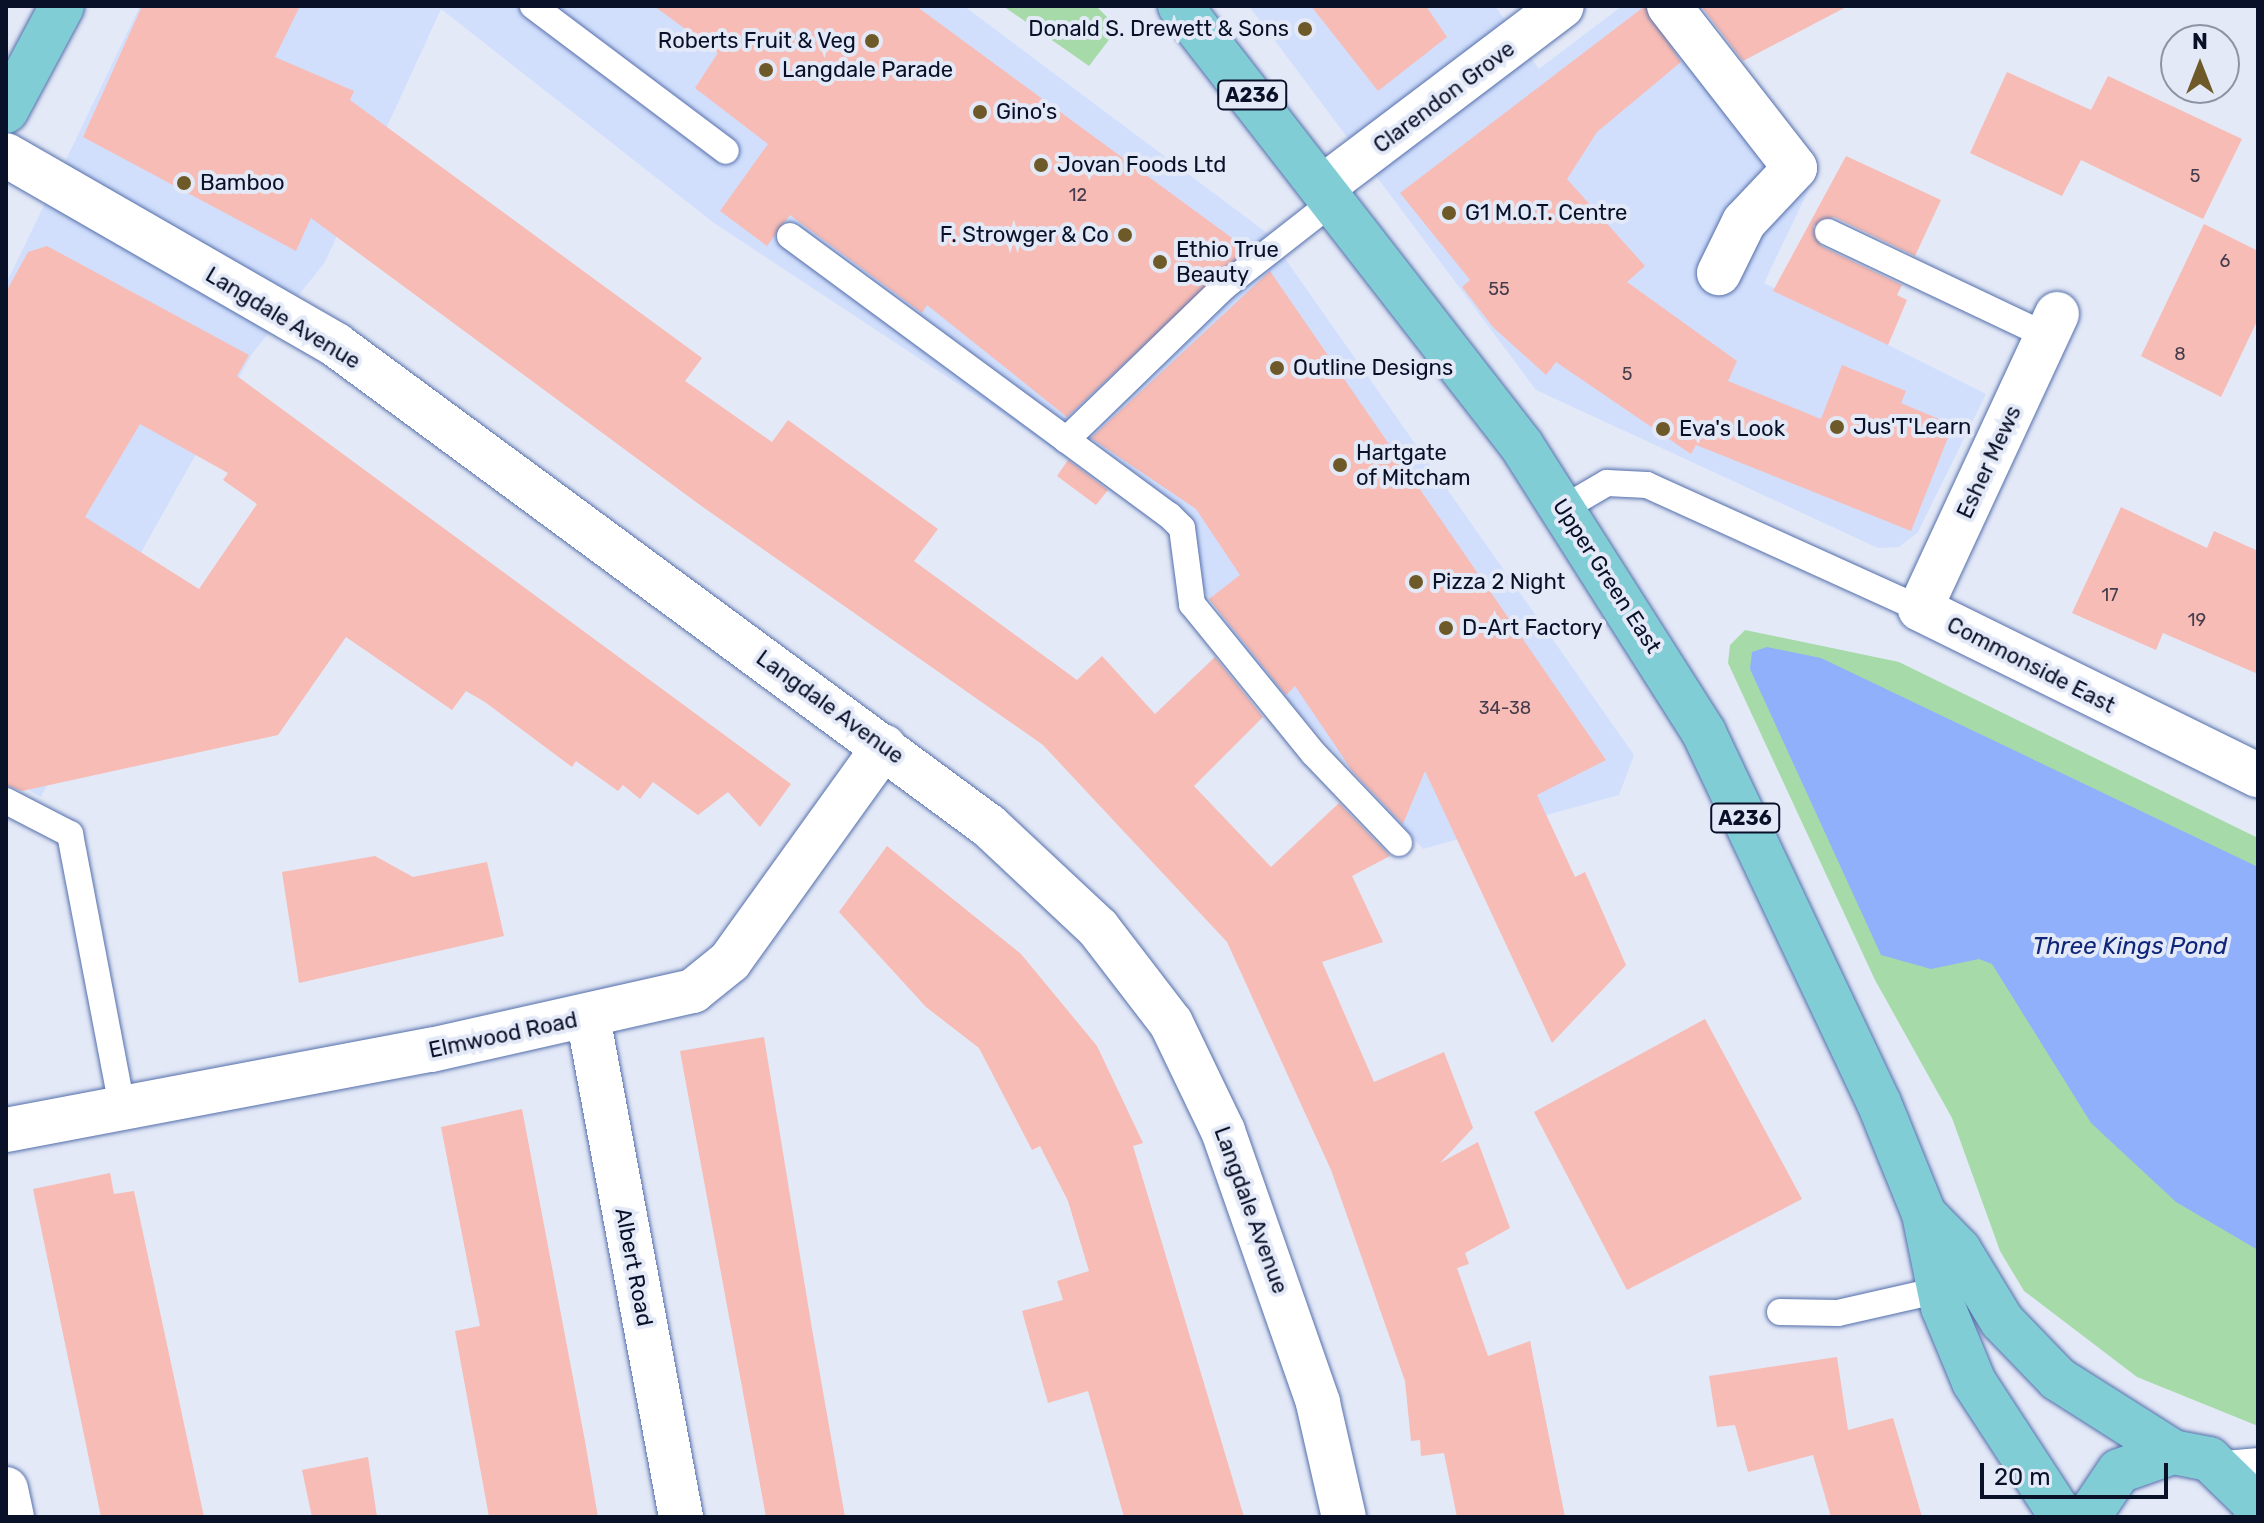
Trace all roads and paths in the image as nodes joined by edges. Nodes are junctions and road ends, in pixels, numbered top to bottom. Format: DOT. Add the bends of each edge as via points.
graph roads {
  1 [pos="533,6"];
  2 [pos="1180,6"];
  3 [pos="1562,6"];
  4 [pos="1669,6"];
  5 [pos="55,9"];
  6 [pos="6,111"];
  7 [pos="726,151"];
  8 [pos="6,155"];
  9 [pos="1329,193"];
  10 [pos="1828,232"];
  11 [pos="790,236"];
  12 [pos="1719,273"];
  13 [pos="2052,325"];
  14 [pos="1066,440"];
  15 [pos="1564,508"];
  16 [pos="1920,609"];
  17 [pos="884,747"];
  18 [pos="2258,775"];
  19 [pos="6,801"];
  20 [pos="1399,843"];
  21 [pos="588,1017"];
  22 [pos="122,1107"];
  23 [pos="6,1130"];
  24 [pos="1924,1214"];
  25 [pos="1939,1290"];
  26 [pos="1780,1312"];
  27 [pos="2173,1452"];
  28 [pos="2242,1471"];
  29 [pos="6,1489"];
  30 [pos="12,1517"];
  31 [pos="681,1517"];
  32 [pos="1344,1517"];
  33 [pos="2062,1517"];
  34 [pos="2088,1517"];
  35 [pos="2257,1517"];
  1 -- 7 [label="lane"];
  2 -- 9 [label="main road, Upper Green East / A236"];
  3 -- 9 [label="street, Clarendon Grove"];
  4 -- 12 [label="street" via="1795,168 1744,222"];
  5 -- 6 [label="main road"];
  8 -- 17 [label="street, Langdale Avenue" via="322,337"];
  9 -- 14 [label="lane"];
  9 -- 15 [label="main road, Upper Green East / A236"];
  10 -- 13 [label="lane"];
  11 -- 14 [label="lane"];
  13 -- 16 [label="street, Esher Mews"];
  14 -- 20 [label="lane" via="1182,528 1192,604 1314,754"];
  15 -- 16 [label="lane, Commonside East" via="1607,483 1647,485 1806,552"];
  15 -- 24 [label="main road, Upper Green East / A236" via="1704,733 1805,941"];
  16 -- 18 [label="street, Commonside East"];
  17 -- 21 [label="street, Elmwood Road" via="713,978 693,991"];
  17 -- 32 [label="street, Langdale Avenue" via="1047,876 1121,954 1171,1023 1242,1178 1318,1403"];
  19 -- 22 [label="lane" via="70,834"];
  21 -- 22 [label="street, Elmwood Road"];
  21 -- 31 [label="street, Albert Road"];
  22 -- 23 [label="street, Elmwood Road"];
  24 -- 25 [label="main road, Upper Green East / A236"];
  24 -- 27 [label="main road, Upper Green East / A236" via="1959,1250 2002,1321 2058,1379"];
  25 -- 26 [label="lane" via="1838,1313"];
  25 -- 33 [label="main road, Upper Green East / A236" via="1974,1382 2020,1462"];
  27 -- 28 [label="main road"];
  27 -- 34 [label="main road" via="2119,1471"];
  28 -- 35 [label="main road"];
  29 -- 30 [label="street"];
}
